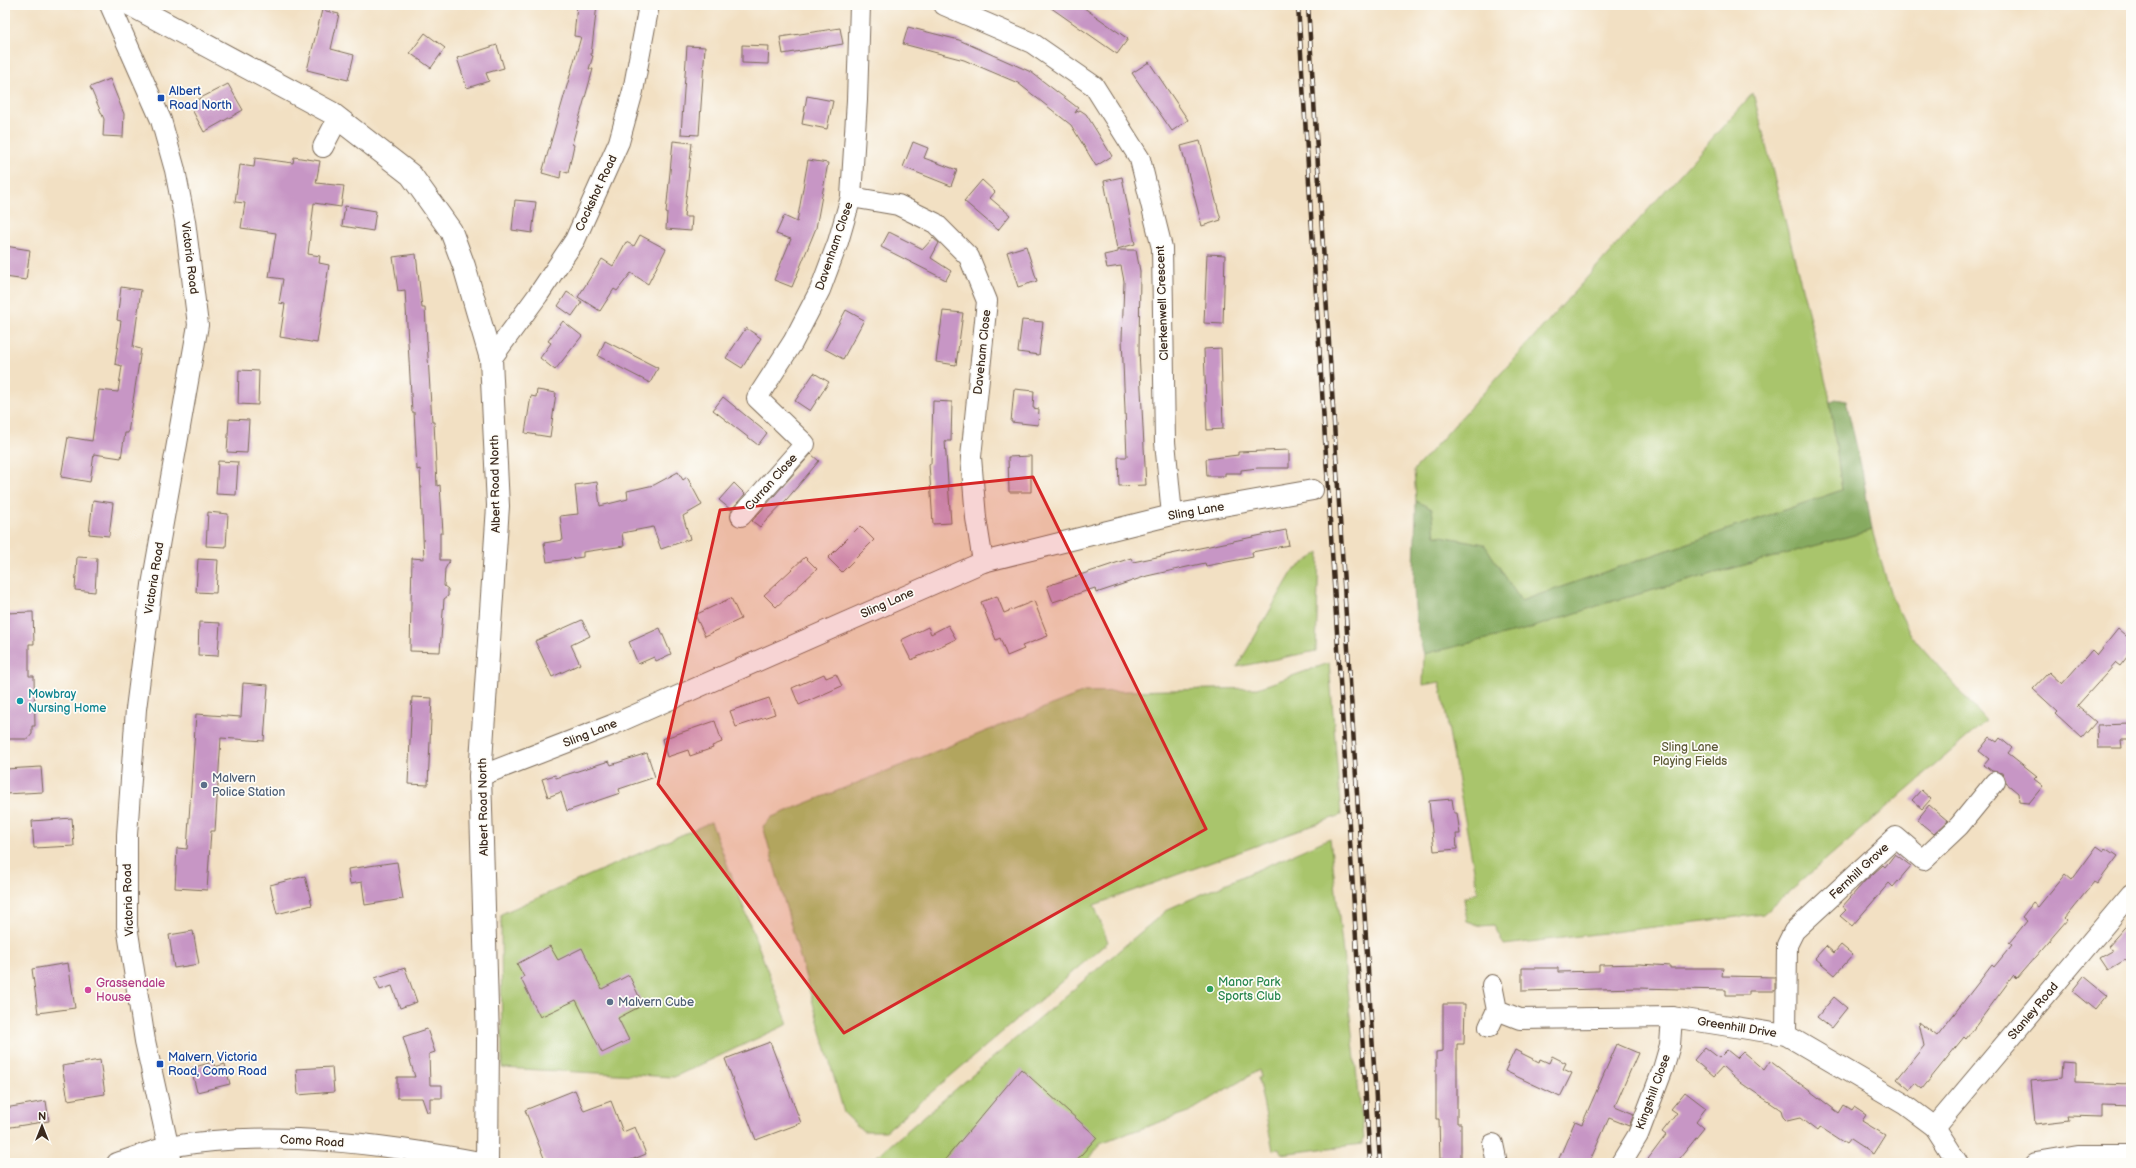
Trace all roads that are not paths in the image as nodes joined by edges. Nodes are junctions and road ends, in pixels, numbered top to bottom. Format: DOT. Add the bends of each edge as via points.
graph roads {
  1 [pos="110,5"];
  2 [pos="131,5"];
  3 [pos="649,5"];
  4 [pos="860,5"];
  5 [pos="944,5"];
  6 [pos="338,118"];
  7 [pos="323,147"];
  8 [pos="851,197"];
  9 [pos="490,359"];
  10 [pos="757,398"];
  11 [pos="1313,490"];
  12 [pos="1172,515"];
  13 [pos="741,516"];
  14 [pos="983,562"];
  15 [pos="480,776"];
  16 [pos="1995,782"];
  17 [pos="2131,894"];
  18 [pos="1492,985"];
  19 [pos="1672,1017"];
  20 [pos="1786,1035"];
  21 [pos="1935,1127"];
  22 [pos="170,1155"];
  23 [pos="2131,1156"];
  24 [pos="117,1163"];
  25 [pos="486,1163"];
  26 [pos="1621,1163"];
  27 [pos="1958,1163"];
  28 [pos="2036,1163"];
  1 -- 22 [label="street, Victoria Road" via="161,120 176,170 198,325 152,585 136,708 127,835 127,926 145,1042"];
  2 -- 6 [label="street, Albert Road North"];
  3 -- 9 [label="street, Cockshot Road" via="633,91 619,142 575,240"];
  4 -- 8 [label="street, Davenham Close"];
  5 -- 12 [label="street, Clerkenwell Crescent" via="1032,43 1094,86 1140,159 1162,248 1165,442"];
  6 -- 7 [label="street"];
  6 -- 9 [label="street, Albert Road North" via="411,176 451,231 464,266"];
  8 -- 10 [label="street, Davenham Close" via="820,290 793,342"];
  8 -- 14 [label="street, Daveham Close" via="898,205 935,223 969,257 987,301 971,457"];
  9 -- 15 [label="street, Albert Road North" via="498,506"];
  10 -- 13 [label="street, Curran Close" via="805,444"];
  11 -- 12 [label="street, Sling Lane"];
  12 -- 14 [label="street, Sling Lane"];
  14 -- 15 [label="street, Sling Lane" via="612,725"];
  15 -- 25 [label="street, Albert Road North" via="488,1039"];
  16 -- 20 [label="street, Fernhill Grove" via="1959,826 1923,860 1896,837 1794,931 1787,945"];
  17 -- 21 [label="street, Stanley Road"];
  18 -- 19 [label="street, Greenhill Drive" via="1493,1018"];
  19 -- 20 [label="street, Greenhill Drive"];
  19 -- 26 [label="street, Kingshill Close" via="1670,1045 1663,1068 1638,1135"];
  20 -- 21 [label="street, Greenhill Drive" via="1904,1104"];
  21 -- 27 [label="street, Greenhill Drive"];
  22 -- 24 [label="street, Como Road"];
  22 -- 25 [label="street, Como Road" via="211,1141 297,1138 393,1147"];
  23 -- 28 [label="street" via="2078,1156"];
}
